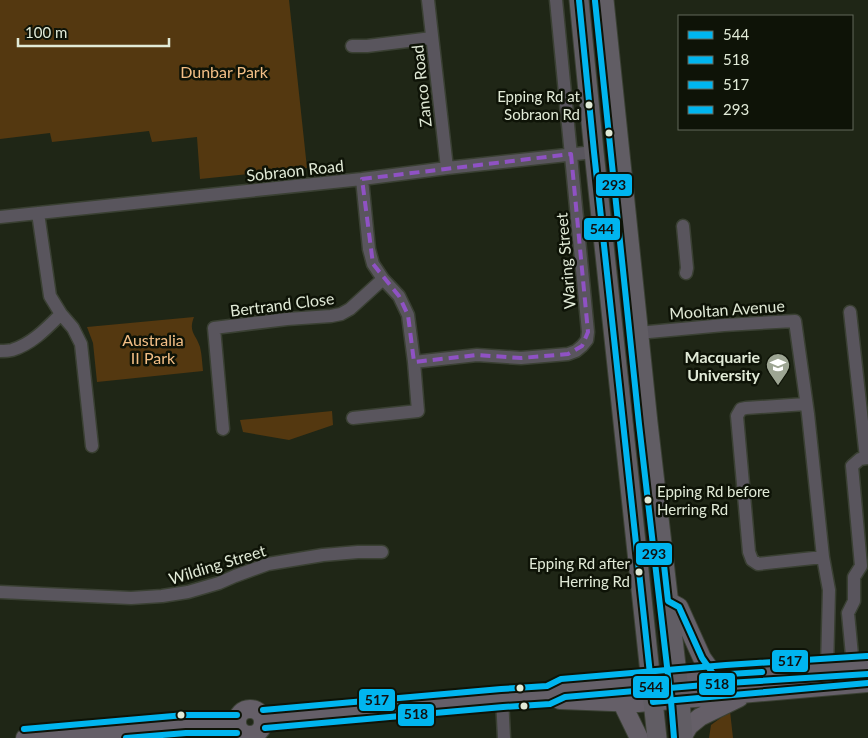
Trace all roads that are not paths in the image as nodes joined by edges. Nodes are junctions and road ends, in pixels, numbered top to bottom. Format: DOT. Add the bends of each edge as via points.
graph roads {
  1 [pos="428,0"];
  2 [pos="556,0"];
  3 [pos="579,0"];
  4 [pos="604,0"];
  5 [pos="432,38"];
  6 [pos="352,46"];
  7 [pos="594,152"];
  8 [pos="571,154"];
  9 [pos="447,168"];
  10 [pos="362,179"];
  11 [pos="38,213"];
  12 [pos="0,217"];
  13 [pos="682,226"];
  14 [pos="686,274"];
  15 [pos="383,279"];
  16 [pos="850,312"];
  17 [pos="61,314"];
  18 [pos="638,333"];
  19 [pos="0,351"];
  20 [pos="414,362"];
  21 [pos="806,404"];
  22 [pos="353,418"];
  23 [pos="223,429"];
  24 [pos="92,446"];
  25 [pos="867,458"];
  26 [pos="382,552"];
  27 [pos="823,557"];
  28 [pos="0,592"];
  29 [pos="668,601"];
  30 [pos="860,665"];
  31 [pos="827,668"];
  32 [pos="714,675"];
  33 [pos="677,678"];
  34 [pos="651,681"];
  35 [pos="868,683"];
  36 [pos="746,694"];
  37 [pos="549,695"];
  38 [pos="502,698"];
  39 [pos="680,700"];
  40 [pos="653,702"];
  41 [pos="622,703"];
  42 [pos="264,719"];
  43 [pos="237,724"];
  44 [pos="254,736"];
  45 [pos="683,737"];
  46 [pos="25,738"];
  47 [pos="504,738"];
  48 [pos="639,738"];
  49 [pos="657,738"];
  1 -- 5 [label="street, Zanco Road"];
  2 -- 8 [label="street, Waring Street"];
  3 -- 7 [label="main road"];
  4 -- 18 [label="main road"];
  5 -- 6 [label="street"];
  5 -- 9 [label="street, Zanco Road"];
  7 -- 8 [label="street, Sobraon Road"];
  7 -- 34 [label="main road"];
  8 -- 9 [label="street, Sobraon Road"];
  8 -- 20 [label="street, Waring Street" via="588,332 582,346 568,354 521,358 477,355"];
  9 -- 10 [label="street, Sobraon Road"];
  10 -- 11 [label="street, Sobraon Road"];
  10 -- 15 [label="street" via="368,249"];
  11 -- 12 [label="street, Sobraon Road"];
  11 -- 17 [label="street" via="50,296"];
  13 -- 14 [label="street"];
  15 -- 20 [label="street" via="399,296 408,315"];
  15 -- 23 [label="street, Bertrand Close" via="341,314 214,328"];
  16 -- 25 [label="street"];
  17 -- 19 [label="street" via="27,343"];
  17 -- 24 [label="street" via="81,344"];
  18 -- 21 [label="street, Mooltan Avenue" via="795,321"];
  18 -- 29 [label="main road"];
  20 -- 22 [label="street" via="418,411"];
  21 -- 27 [label="street, Mooltan Avenue"];
  21 -- 27 [label="street" via="746,408 736,416 749,552 758,564"];
  25 -- 30 [label="street" via="852,466 861,566 854,577 854,601 848,613"];
  26 -- 28 [label="street, Wilding Street" via="323,555 268,564 219,583 162,596 131,598"];
  27 -- 31 [label="street, Mooltan Avenue" via="829,590"];
  29 -- 32 [label="street" via="679,606 702,658"];
  29 -- 33 [label="main road"];
  30 -- 31 [label="street"];
  31 -- 32 [label="street"];
  32 -- 33 [label="street"];
  33 -- 34 [label="street"];
  33 -- 39 [label="main road"];
  34 -- 37 [label="street" via="562,688"];
  34 -- 40 [label="main road"];
  35 -- 36 [label="street"];
  36 -- 39 [label="street"];
  36 -- 45 [label="street" via="700,717 689,726"];
  37 -- 38 [label="street"];
  37 -- 41 [label="street" via="560,700"];
  38 -- 42 [label="street"];
  38 -- 47 [label="street"];
  39 -- 40 [label="street"];
  39 -- 45 [label="main road"];
  40 -- 41 [label="street"];
  40 -- 49 [label="main road"];
  41 -- 48 [label="street"];
  42 -- 43 [label="street" via="255,709 246,709 239,715"];
  42 -- 44 [label="street" via="261,730"];
  43 -- 44 [label="street" via="245,734"];
  43 -- 46 [label="street" via="186,724"];
}
